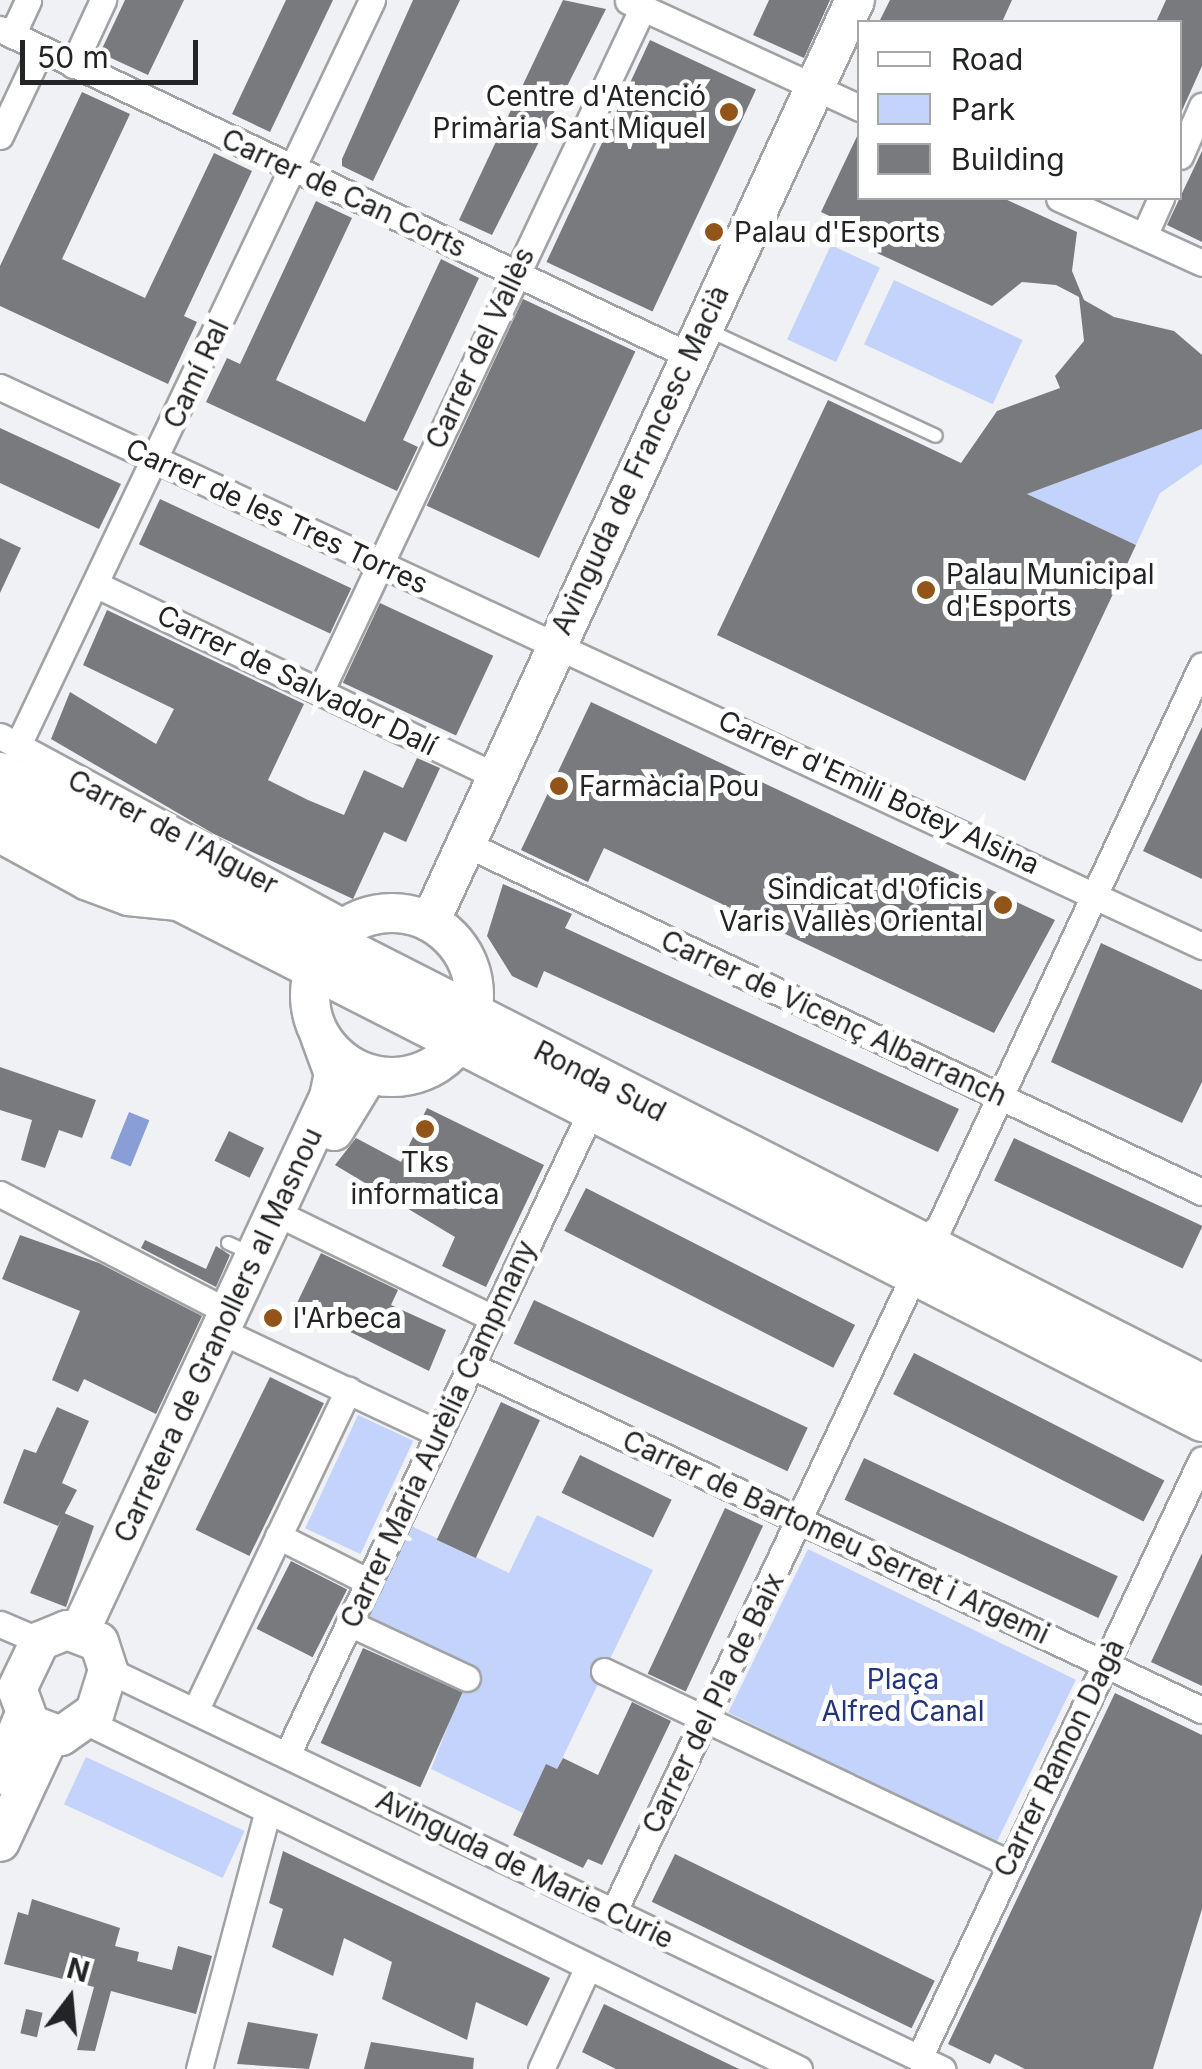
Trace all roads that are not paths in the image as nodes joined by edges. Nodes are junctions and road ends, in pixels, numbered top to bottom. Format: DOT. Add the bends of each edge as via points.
graph roads {
  1 [pos="28,0"];
  2 [pos="103,0"];
  3 [pos="372,0"];
  4 [pos="855,0"];
  5 [pos="639,2"];
  6 [pos="6,32"];
  7 [pos="41,50"];
  8 [pos="73,65"];
  9 [pos="814,88"];
  10 [pos="1202,106"];
  11 [pos="857,107"];
  12 [pos="0,136"];
  13 [pos="1182,151"];
  14 [pos="292,170"];
  15 [pos="1063,200"];
  16 [pos="1160,200"];
  17 [pos="1144,236"];
  18 [pos="1202,263"];
  19 [pos="514,273"];
  20 [pos="695,341"];
  21 [pos="0,387"];
  22 [pos="936,436"];
  23 [pos="155,461"];
  24 [pos="380,564"];
  25 [pos="97,585"];
  26 [pos="555,643"];
  27 [pos="1202,665"];
  28 [pos="321,690"];
  29 [pos="1194,702"];
  30 [pos="6,751"];
  31 [pos="496,776"];
  32 [pos="0,810"];
  33 [pos="0,840"];
  34 [pos="466,844"];
  35 [pos="1092,892"];
  36 [pos="182,907"];
  37 [pos="430,922"];
  38 [pos="1202,946"];
  39 [pos="329,947"];
  40 [pos="464,1032"];
  41 [pos="320,1036"];
  42 [pos="368,1075"];
  43 [pos="997,1095"];
  44 [pos="590,1113"];
  45 [pos="1202,1192"];
  46 [pos="0,1194"];
  47 [pos="293,1220"];
  48 [pos="916,1259"];
  49 [pos="492,1318"];
  50 [pos="234,1326"];
  51 [pos="470,1365"];
  52 [pos="1202,1384"];
  53 [pos="348,1390"];
  54 [pos="1202,1422"];
  55 [pos="436,1432"];
  56 [pos="1202,1459"];
  57 [pos="800,1522"];
  58 [pos="278,1536"];
  59 [pos="369,1582"];
  60 [pos="0,1624"];
  61 [pos="350,1624"];
  62 [pos="40,1641"];
  63 [pos="96,1647"];
  64 [pos="1105,1662"];
  65 [pos="604,1671"];
  66 [pos="467,1678"];
  67 [pos="23,1705"];
  68 [pos="1202,1710"];
  69 [pos="194,1711"];
  70 [pos="704,1718"];
  71 [pos="88,1722"];
  72 [pos="287,1756"];
  73 [pos="0,1776"];
  74 [pos="267,1814"];
  75 [pos="0,1842"];
  76 [pos="1009,1862"];
  77 [pos="614,1911"];
  78 [pos="587,1969"];
  79 [pos="930,2064"];
  80 [pos="204,2068"];
  81 [pos="540,2069"];
  82 [pos="798,2069"];
  1 -- 6 [label="street"];
  2 -- 8 [label="street"];
  3 -- 14 [label="street, Camí Ral"];
  4 -- 9 [label="main road, Avinguda de Francesc Macià"];
  5 -- 9 [label="street"];
  5 -- 19 [label="street, Carrer del Vallès"];
  6 -- 7 [label="street, Carrer de Can Corts"];
  7 -- 8 [label="street, Carrer de Can Corts"];
  7 -- 12 [label="street"];
  8 -- 14 [label="street, Carrer de Can Corts"];
  9 -- 11 [label="street"];
  9 -- 20 [label="main road, Avinguda de Francesc Macià"];
  10 -- 13 [label="street"];
  14 -- 19 [label="street, Carrer de Can Corts"];
  14 -- 23 [label="street, Camí Ral"];
  15 -- 17 [label="street"];
  16 -- 17 [label="street"];
  17 -- 18 [label="street"];
  19 -- 20 [label="street, Carrer de Can Corts"];
  19 -- 24 [label="street, Carrer del Vallès"];
  20 -- 22 [label="lane"];
  20 -- 26 [label="main road, Avinguda de Francesc Macià"];
  21 -- 23 [label="street, Carrer de les Tres Torres"];
  23 -- 24 [label="street, Carrer de les Tres Torres"];
  23 -- 25 [label="street, Camí Ral"];
  24 -- 26 [label="street, Carrer de les Tres Torres"];
  24 -- 28 [label="street, Carrer del Vallès"];
  25 -- 28 [label="street, Carrer de Salvador Dalí"];
  25 -- 30 [label="street, Camí Ral"];
  26 -- 31 [label="main road, Avinguda de Francesc Macià"];
  26 -- 35 [label="street, Carrer d'Emili Botey Alsina"];
  27 -- 29 [label="street, Carrer del Pla de Baix"];
  28 -- 31 [label="street, Carrer de Salvador Dalí"];
  29 -- 35 [label="street, Carrer del Pla de Baix"];
  30 -- 39 [label="main road, Ronda Sud"];
  31 -- 34 [label="main road, Avinguda de Francesc Macià"];
  32 -- 36 [label="main road, Ronda Sud"];
  33 -- 36 [label="street" via="127,902"];
  34 -- 37 [label="main road, Avinguda de Francesc Macià"];
  34 -- 43 [label="street, Carrer de Vicenç Albarranch"];
  35 -- 38 [label="street, Carrer d'Emili Botey Alsina"];
  35 -- 43 [label="street, Carrer del Pla de Baix"];
  36 -- 39 [label="main road, Ronda Sud"];
  37 -- 39 [label="main road" via="382,913"];
  37 -- 40 [label="main road" via="465,957"];
  39 -- 40 [label="main road, Ronda Sud"];
  39 -- 41 [label="main road, Carretera de Granollers al Masnou"];
  40 -- 42 [label="main road" via="414,1074"];
  40 -- 44 [label="main road, Ronda Sud"];
  40 -- 48 [label="main road, Ronda Sud"];
  41 -- 42 [label="main road"];
  41 -- 50 [label="main road, Carretera de Granollers al Masnou" via="334,1074 329,1097 242,1249"];
  42 -- 47 [label="main road, Carretera de Granollers al Masnou"];
  43 -- 45 [label="street, Carrer de Vicenç Albarranch"];
  43 -- 48 [label="street, Carrer del Pla de Baix" via="939,1227"];
  44 -- 48 [label="main road, Ronda Sud"];
  44 -- 49 [label="street, Carrer Maria Aurèlia Campmany"];
  46 -- 50 [label="street"];
  47 -- 49 [label="street"];
  47 -- 50 [label="main road, Carretera de Granollers al Masnou"];
  48 -- 52 [label="main road, Ronda Sud"];
  48 -- 54 [label="main road, Ronda Sud"];
  48 -- 57 [label="street, Carrer del Pla de Baix"];
  49 -- 51 [label="street, Carrer Maria Aurèlia Campmany"];
  50 -- 53 [label="street"];
  50 -- 63 [label="main road, Carretera de Granollers al Masnou"];
  51 -- 55 [label="street, Carrer Maria Aurèlia Campmany"];
  51 -- 57 [label="street, Carrer de Bartomeu Serret i Argemi"];
  53 -- 55 [label="street"];
  53 -- 58 [label="street"];
  55 -- 59 [label="street, Carrer Maria Aurèlia Campmany"];
  56 -- 64 [label="street, Carrer Ramon Dagà"];
  57 -- 64 [label="street, Carrer de Bartomeu Serret i Argemi"];
  57 -- 70 [label="street, Carrer del Pla de Baix"];
  58 -- 59 [label="street"];
  58 -- 69 [label="street"];
  59 -- 61 [label="street, Carrer Maria Aurèlia Campmany"];
  60 -- 62 [label="street"];
  61 -- 66 [label="street"];
  61 -- 72 [label="street, Carrer Maria Aurèlia Campmany"];
  62 -- 63 [label="main road"];
  62 -- 67 [label="main road"];
  63 -- 69 [label="street, Avinguda de Marie Curie"];
  63 -- 71 [label="main road, Carretera de Granollers al Masnou"];
  64 -- 68 [label="street, Carrer de Bartomeu Serret i Argemi"];
  64 -- 76 [label="street, Carrer Ramon Dagà"];
  65 -- 70 [label="street"];
  67 -- 71 [label="main road"];
  67 -- 73 [label="main road"];
  67 -- 75 [label="main road"];
  69 -- 72 [label="street, Avinguda de Marie Curie"];
  70 -- 76 [label="street"];
  70 -- 77 [label="street, Carrer del Pla de Baix"];
  71 -- 74 [label="street"];
  72 -- 77 [label="street, Avinguda de Marie Curie"];
  74 -- 78 [label="street"];
  74 -- 80 [label="street"];
  76 -- 79 [label="street, Carrer Ramon Dagà"];
  77 -- 79 [label="street, Avinguda de Marie Curie"];
  78 -- 81 [label="street"];
  78 -- 82 [label="street"];
}
